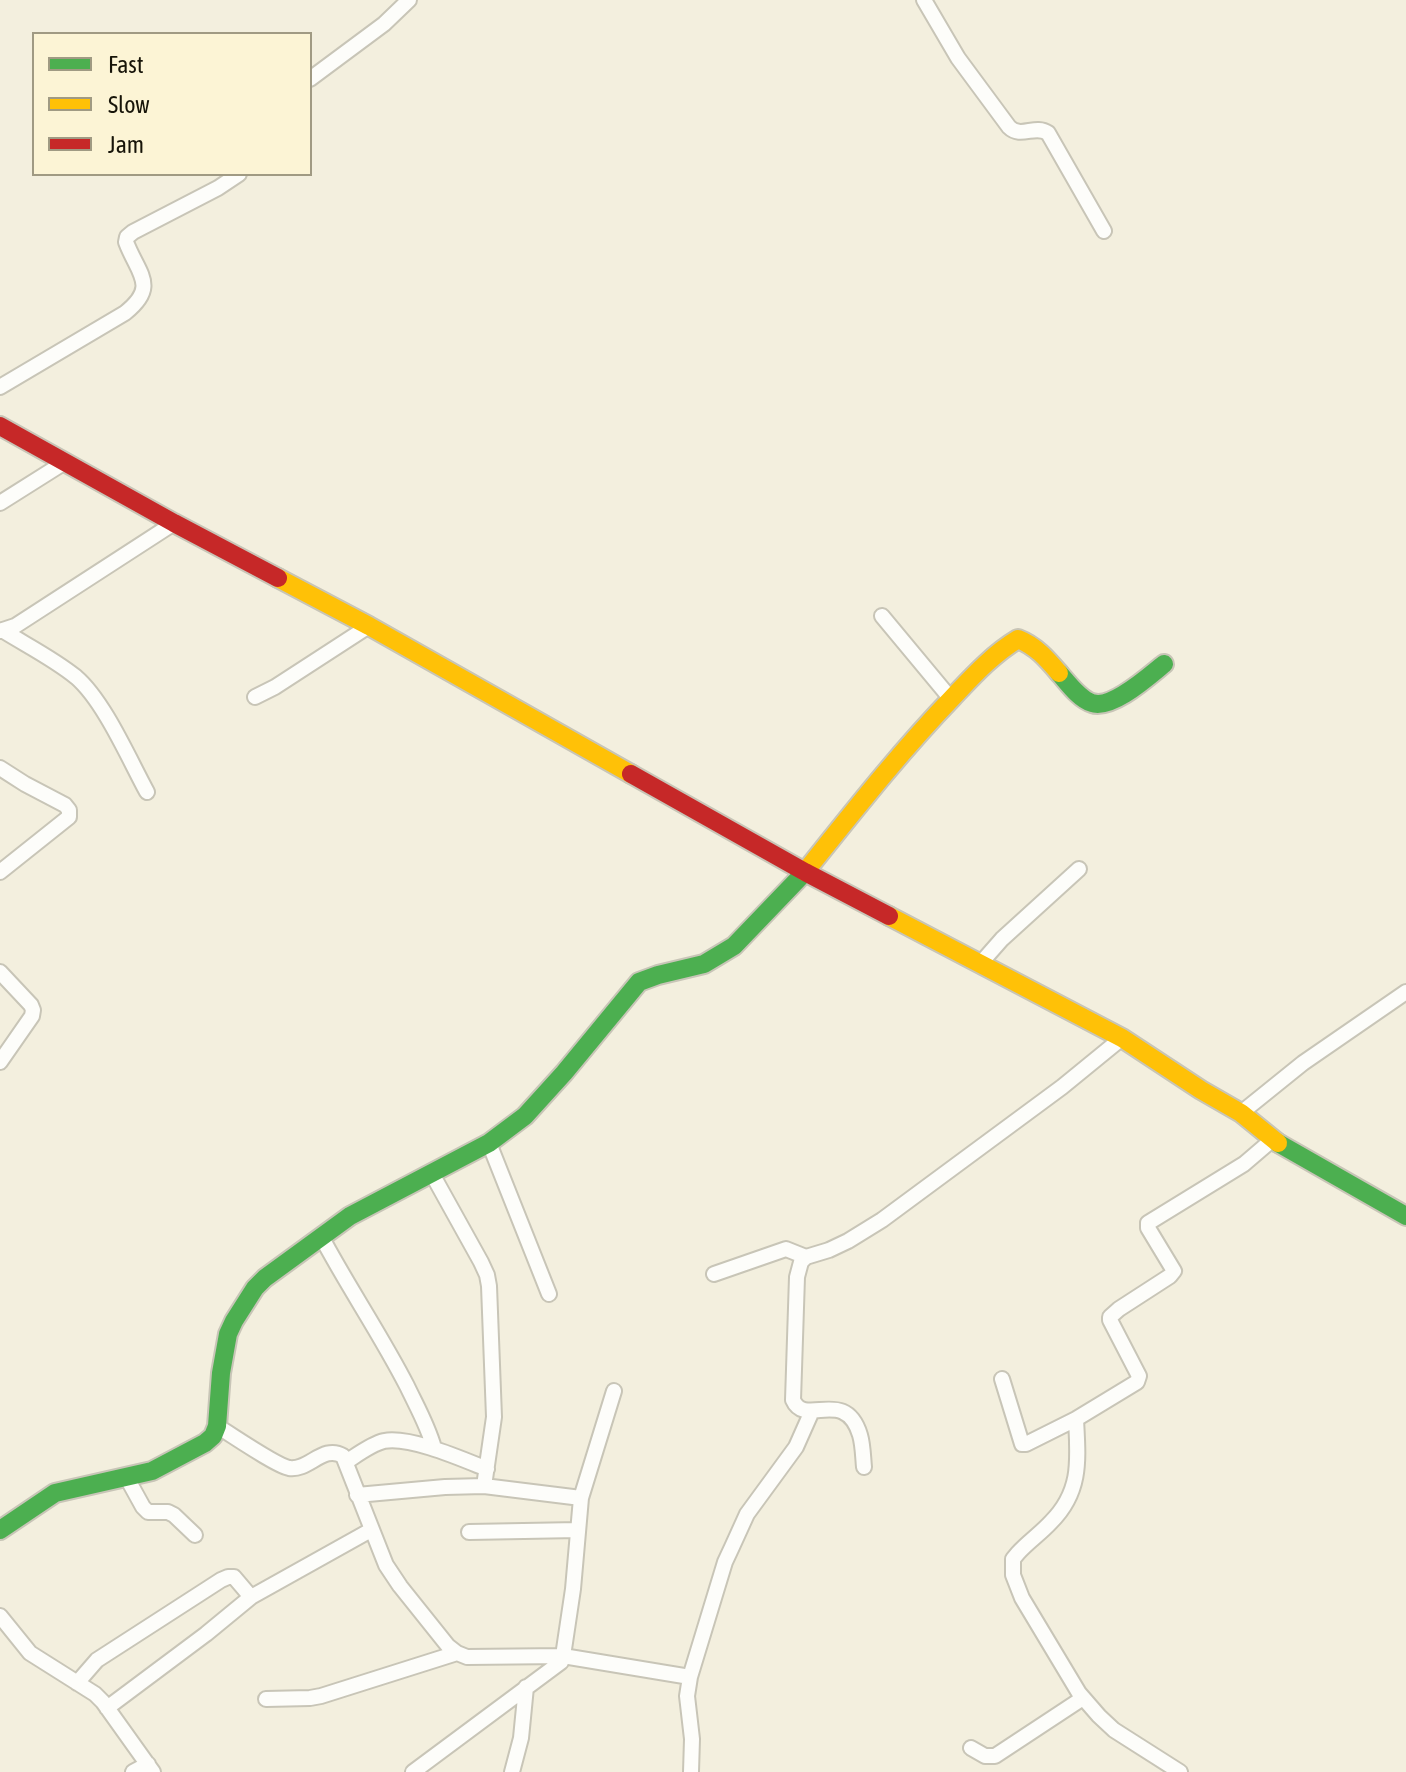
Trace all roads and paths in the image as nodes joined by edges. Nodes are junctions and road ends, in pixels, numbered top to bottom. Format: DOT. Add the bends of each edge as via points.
graph roads {
  1 [pos="409,0"];
  2 [pos="924,0"];
  3 [pos="312,78"];
  4 [pos="236,176"];
  5 [pos="1104,231"];
  6 [pos="0,387"];
  7 [pos="0,426"];
  8 [pos="65,462"];
  9 [pos="0,503"];
  10 [pos="174,523"];
  11 [pos="882,616"];
  12 [pos="369,626"];
  13 [pos="1,631"];
  14 [pos="1164,664"];
  15 [pos="255,697"];
  16 [pos="951,699"];
  17 [pos="0,768"];
  18 [pos="147,792"];
  19 [pos="1079,869"];
  20 [pos="0,872"];
  21 [pos="805,872"];
  22 [pos="980,964"];
  23 [pos="0,972"];
  24 [pos="1406,992"];
  25 [pos="1122,1038"];
  26 [pos="0,1062"];
  27 [pos="1241,1113"];
  28 [pos="1272,1140"];
  29 [pos="489,1143"];
  30 [pos="431,1172"];
  31 [pos="1406,1216"];
  32 [pos="321,1236"];
  33 [pos="806,1257"];
  34 [pos="714,1274"];
  35 [pos="549,1294"];
  36 [pos="1002,1379"];
  37 [pos="614,1391"];
  38 [pos="812,1411"];
  39 [pos="1076,1419"];
  40 [pos="217,1426"];
  41 [pos="434,1448"];
  42 [pos="346,1462"];
  43 [pos="864,1467"];
  44 [pos="487,1469"];
  45 [pos="127,1478"];
  46 [pos="484,1486"];
  47 [pos="357,1495"];
  48 [pos="581,1498"];
  49 [pos="0,1530"];
  50 [pos="371,1530"];
  51 [pos="578,1530"];
  52 [pos="469,1532"];
  53 [pos="195,1535"];
  54 [pos="251,1597"];
  55 [pos="1,1618"];
  56 [pos="457,1653"];
  57 [pos="563,1656"];
  58 [pos="690,1677"];
  59 [pos="77,1683"];
  60 [pos="526,1687"];
  61 [pos="1083,1698"];
  62 [pos="266,1699"];
  63 [pos="107,1708"];
  64 [pos="971,1748"];
  65 [pos="150,1768"];
  66 [pos="133,1772"];
  67 [pos="413,1772"];
  68 [pos="512,1772"];
  69 [pos="691,1772"];
  70 [pos="1180,1772"];
  1 -- 3 [label="street"];
  2 -- 5 [label="street" via="958,58 1013,132 1048,133"];
  4 -- 6 [label="street" via="127,237 144,290 136,304"];
  7 -- 8 [label="street"];
  8 -- 9 [label="street"];
  8 -- 10 [label="street"];
  10 -- 12 [label="street"];
  10 -- 13 [label="street"];
  11 -- 16 [label="street"];
  12 -- 15 [label="street"];
  12 -- 21 [label="street"];
  13 -- 18 [label="street" via="86,687"];
  14 -- 16 [label="street" via="1120,696 1094,704 1032,644 1018,639"];
  16 -- 21 [label="street"];
  17 -- 20 [label="street" via="69,810 69,817"];
  19 -- 22 [label="street"];
  21 -- 22 [label="street"];
  21 -- 29 [label="street" via="726,952 704,964 639,982 525,1116"];
  22 -- 25 [label="street"];
  23 -- 26 [label="street" via="33,1010"];
  24 -- 27 [label="street"];
  25 -- 27 [label="street"];
  25 -- 33 [label="street" via="882,1220"];
  27 -- 28 [label="street"];
  28 -- 31 [label="street"];
  28 -- 39 [label="street" via="1244,1164 1148,1223 1174,1271 1110,1320 1138,1380"];
  29 -- 30 [label="street"];
  29 -- 35 [label="street"];
  30 -- 32 [label="street"];
  30 -- 44 [label="street" via="489,1286 494,1417"];
  32 -- 40 [label="street" via="265,1278 234,1321 221,1373"];
  32 -- 41 [label="street" via="390,1353"];
  33 -- 34 [label="street" via="786,1249"];
  33 -- 38 [label="street" via="797,1277 793,1400 799,1409"];
  36 -- 39 [label="street" via="1022,1444"];
  37 -- 48 [label="street"];
  38 -- 43 [label="street" via="840,1410 849,1415 859,1432"];
  38 -- 58 [label="street" via="796,1447 747,1514 725,1562"];
  39 -- 61 [label="street" via="1073,1490 1053,1521 1013,1559 1013,1575"];
  40 -- 42 [label="street" via="287,1468 327,1453 337,1452"];
  40 -- 45 [label="street" via="205,1443"];
  41 -- 42 [label="street" via="386,1441"];
  41 -- 44 [label="street"];
  42 -- 47 [label="street"];
  44 -- 46 [label="street"];
  45 -- 49 [label="street" via="55,1493"];
  45 -- 53 [label="street" via="148,1512 168,1512"];
  46 -- 47 [label="street"];
  46 -- 48 [label="street"];
  47 -- 50 [label="street"];
  48 -- 51 [label="street"];
  50 -- 54 [label="street"];
  50 -- 56 [label="street" via="400,1586"];
  51 -- 52 [label="street"];
  51 -- 57 [label="street"];
  54 -- 59 [label="street" via="234,1577 221,1580 97,1660"];
  54 -- 63 [label="street"];
  55 -- 59 [label="street" via="30,1653"];
  56 -- 57 [label="street"];
  56 -- 62 [label="street" via="321,1696"];
  57 -- 58 [label="street"];
  57 -- 60 [label="street"];
  58 -- 69 [label="street"];
  59 -- 63 [label="street"];
  60 -- 67 [label="street"];
  60 -- 68 [label="street"];
  61 -- 64 [label="street" via="995,1756"];
  61 -- 70 [label="street" via="1114,1730"];
  63 -- 65 [label="street"];
  65 -- 66 [label="street"];
}
